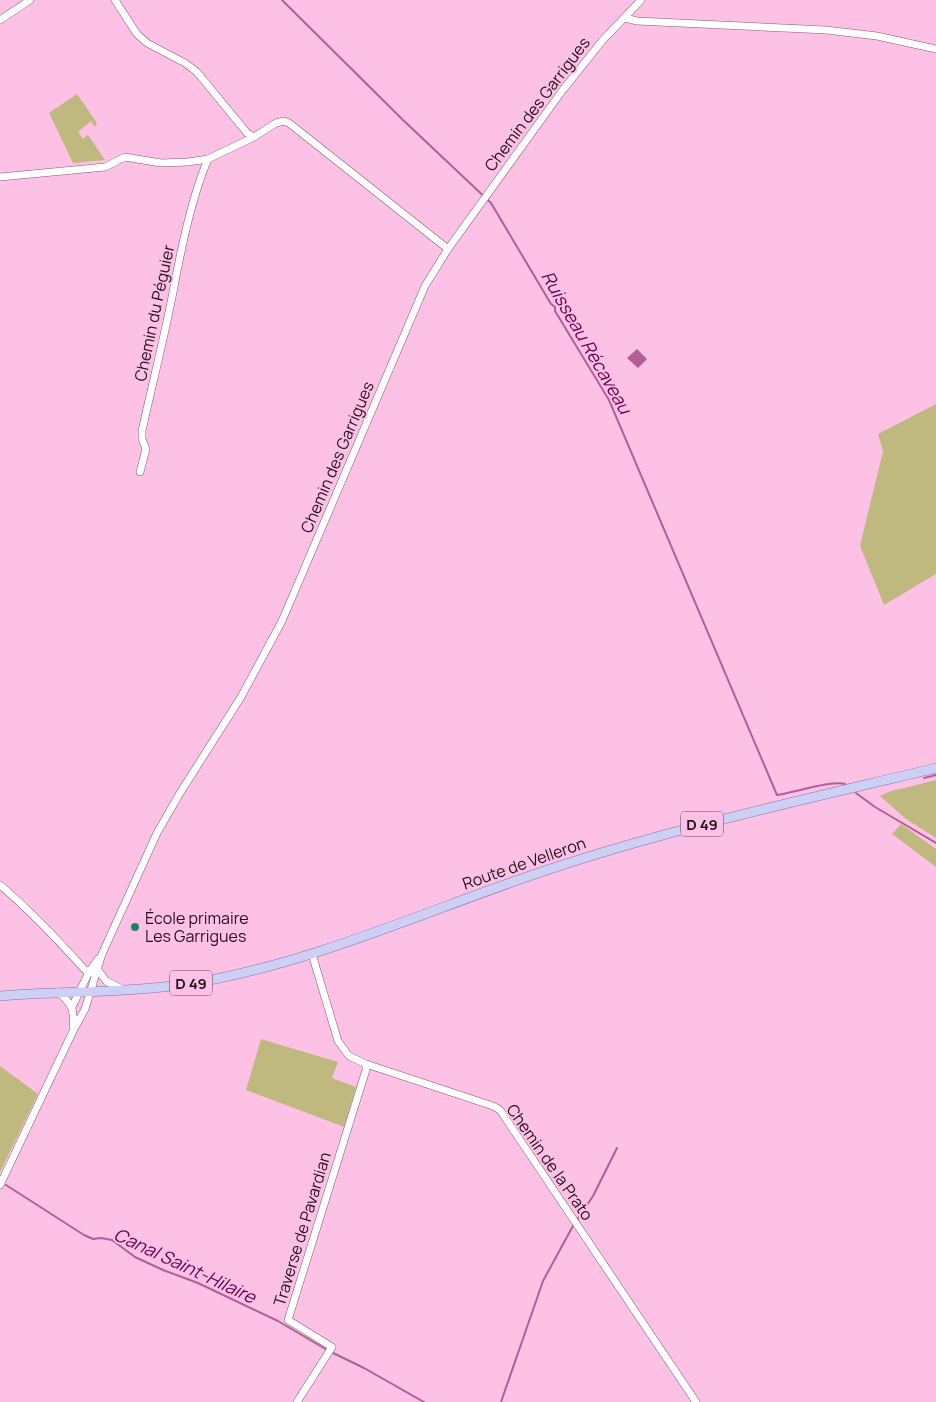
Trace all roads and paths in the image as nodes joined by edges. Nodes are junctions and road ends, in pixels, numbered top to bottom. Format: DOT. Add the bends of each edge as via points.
graph roads {
  1 [pos="30,0"];
  2 [pos="115,0"];
  3 [pos="642,0"];
  4 [pos="625,18"];
  5 [pos="0,20"];
  6 [pos="936,49"];
  7 [pos="254,136"];
  8 [pos="208,159"];
  9 [pos="0,177"];
  10 [pos="448,249"];
  11 [pos="140,472"];
  12 [pos="936,768"];
  13 [pos="0,885"];
  14 [pos="312,954"];
  15 [pos="94,972"];
  16 [pos="125,990"];
  17 [pos="90,991"];
  18 [pos="58,992"];
  19 [pos="79,992"];
  20 [pos="0,996"];
  21 [pos="72,1007"];
  22 [pos="72,1031"];
  23 [pos="366,1064"];
  24 [pos="0,1185"];
  25 [pos="297,1402"];
  26 [pos="696,1402"];
  1 -- 5 [label="street"];
  2 -- 7 [label="street" via="137,34 197,72 247,133"];
  3 -- 4 [label="street, Chemin des Garrigues"];
  4 -- 6 [label="street" via="826,30 876,36"];
  4 -- 10 [label="street, Chemin des Garrigues" via="562,91"];
  7 -- 8 [label="street"];
  7 -- 10 [label="street" via="276,123 289,123"];
  8 -- 9 [label="street" via="161,163 126,157 105,167"];
  8 -- 11 [label="street, Chemin du Péguier" via="176,272 142,431 146,449"];
  10 -- 15 [label="street, Chemin des Garrigues" via="425,286 282,620 241,697 157,833"];
  12 -- 14 [label="main road, Route de Velleron / D 49" via="637,842 521,879"];
  13 -- 15 [label="street"];
  14 -- 16 [label="main road, Route de Velleron / D 49" via="210,980"];
  14 -- 23 [label="street, Chemin de la Prato" via="338,1041 349,1056"];
  15 -- 16 [label="street"];
  15 -- 17 [label="street, Chemin des Garrigues"];
  15 -- 19 [label="street, Chemin des Garrigues"];
  16 -- 17 [label="main road, D 49"];
  17 -- 19 [label="main road, D 49"];
  17 -- 22 [label="street, Chemin des Garrigues" via="85,1009"];
  18 -- 19 [label="main road, D 49"];
  18 -- 20 [label="main road, D 49"];
  18 -- 21 [label="street"];
  19 -- 21 [label="street, Chemin des Garrigues"];
  21 -- 22 [label="street, Chemin des Garrigues"];
  22 -- 24 [label="street, Chemin des Garrigues"];
  23 -- 25 [label="street, Traverse de Pavardian" via="288,1320 332,1347"];
  23 -- 26 [label="street, Chemin de la Prato" via="500,1110"];
}
